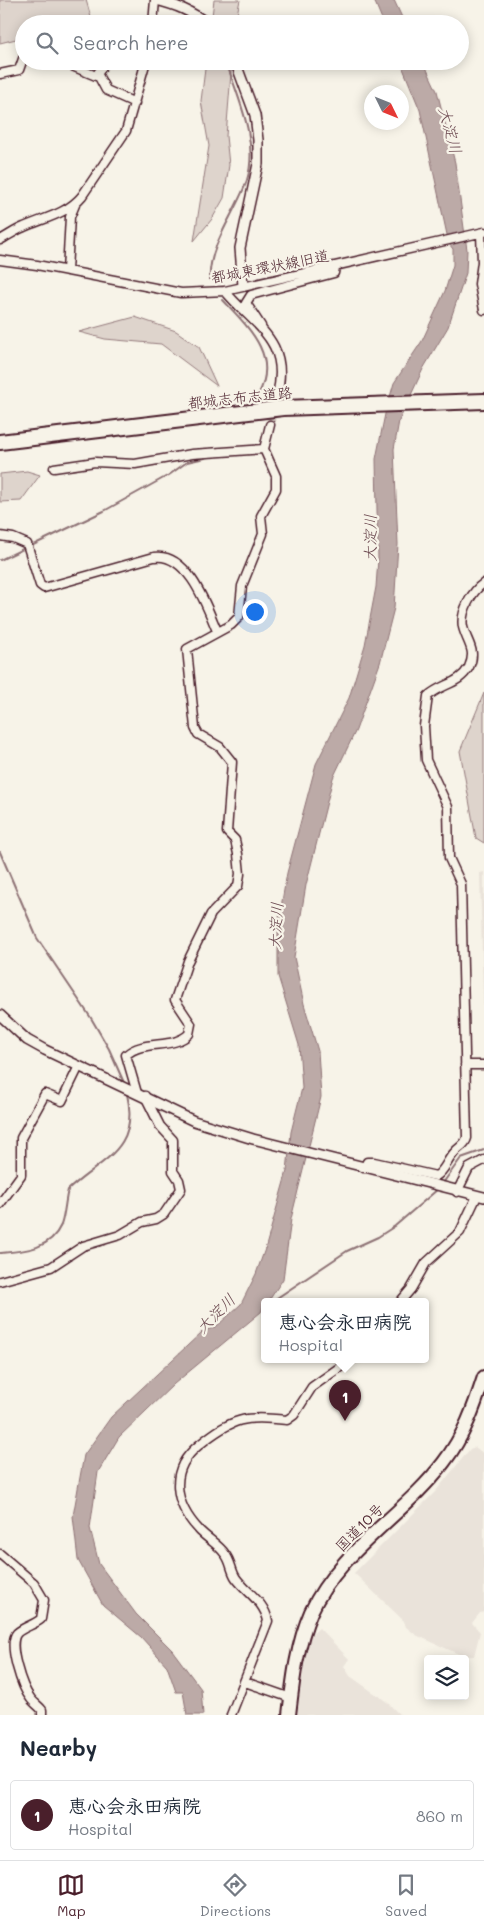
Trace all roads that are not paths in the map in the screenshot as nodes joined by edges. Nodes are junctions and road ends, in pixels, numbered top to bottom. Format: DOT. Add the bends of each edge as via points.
graph roads {
  1 [pos="155,0"];
  2 [pos="154,15"];
  3 [pos="197,15"];
  4 [pos="19,70"];
  5 [pos="82,70"];
  6 [pos="101,70"];
  7 [pos="144,70"];
  8 [pos="238,70"];
  9 [pos="0,74"];
  10 [pos="98,75"];
  11 [pos="135,103"];
  12 [pos="74,205"];
  13 [pos="480,234"];
  14 [pos="0,240"];
  15 [pos="0,260"];
  16 [pos="335,267"];
  17 [pos="67,271"];
  18 [pos="243,286"];
  19 [pos="225,291"];
  20 [pos="484,310"];
  21 [pos="261,326"];
  22 [pos="277,395"];
  23 [pos="484,400"];
  24 [pos="270,425"];
  25 [pos="64,434"];
  26 [pos="0,441"];
  27 [pos="0,449"];
  28 [pos="264,449"];
  29 [pos="54,468"];
  30 [pos="0,536"];
  31 [pos="484,583"];
  32 [pos="218,631"];
  33 [pos="0,1015"];
  34 [pos="484,1065"];
  35 [pos="80,1066"];
  36 [pos="465,1066"];
  37 [pos="137,1093"];
  38 [pos="484,1160"];
  39 [pos="364,1168"];
  40 [pos="456,1191"];
  41 [pos="481,1196"];
  42 [pos="0,1204"];
  43 [pos="0,1281"];
  44 [pos="403,1298"];
  45 [pos="346,1363"];
  46 [pos="484,1377"];
  47 [pos="0,1554"];
  48 [pos="245,1682"];
  49 [pos="290,1698"];
  50 [pos="42,1715"];
  51 [pos="231,1715"];
  52 [pos="289,1715"];
  1 -- 2 [label="street"];
  1 -- 3 [label="street"];
  4 -- 9 [label="street"];
  5 -- 10 [label="street"];
  6 -- 10 [label="street"];
  7 -- 11 [label="street"];
  8 -- 18 [label="street" via="254,115 258,140 258,164 240,248"];
  10 -- 11 [label="street" via="106,90"];
  11 -- 12 [label="street" via="126,131"];
  12 -- 14 [label="street"];
  12 -- 17 [label="street" via="70,217"];
  13 -- 16 [label="street, 都城東環状線旧道"];
  13 -- 20 [label="street" via="482,262 479,284"];
  15 -- 17 [label="street, 都城東環状線旧道"];
  16 -- 18 [label="street, 都城東環状線旧道"];
  16 -- 21 [label="street" via="334,273 251,294 246,303"];
  17 -- 19 [label="street, 都城東環状線旧道" via="181,293"];
  18 -- 19 [label="street, 都城東環状線旧道"];
  19 -- 21 [label="street"];
  21 -- 22 [label="street" via="276,351 280,382"];
  23 -- 25 [label="highway, 都城志布志道路" via="283,408"];
  24 -- 28 [label="street"];
  25 -- 26 [label="highway"];
  25 -- 27 [label="highway"];
  28 -- 29 [label="street" via="192,454 135,464 95,462"];
  28 -- 32 [label="street" via="276,476 276,489 260,516 263,534 242,586 239,618"];
  30 -- 32 [label="street" via="27,544 44,588 154,558 168,558 195,580"];
  31 -- 36 [label="street" via="468,602 464,616 463,628 473,656 468,668 462,678 428,696 424,726 426,760 449,812 449,858 461,884"];
  32 -- 37 [label="street" via="187,649 195,728 198,734 220,747 232,762 227,832 235,840 239,880 233,892 211,914 188,961 175,1000 191,1024 190,1034 177,1041 143,1045 126,1055"];
  33 -- 35 [label="street" via="27,1040"];
  34 -- 36 [label="street"];
  35 -- 37 [label="street"];
  35 -- 42 [label="street" via="62,1100 45,1094 21,1138 21,1175"];
  36 -- 39 [label="street" via="466,1143 454,1152 441,1173 431,1176 374,1162 367,1162"];
  37 -- 39 [label="street" via="194,1121"];
  37 -- 43 [label="street" via="173,1140 173,1171 181,1189 164,1214 120,1235 84,1246 51,1267"];
  38 -- 40 [label="street" via="469,1168"];
  39 -- 40 [label="street"];
  40 -- 41 [label="street"];
  41 -- 44 [label="street" via="460,1232 426,1263"];
  45 -- 48 [label="street" via="312,1386 294,1416 287,1420 267,1416 240,1419 215,1432 189,1452 182,1463 178,1485 180,1501 200,1530 225,1554 235,1578 267,1615 267,1625"];
  46 -- 49 [label="highway, 国道10号" via="466,1428 444,1463 324,1589 302,1635"];
  47 -- 50 [label="street" via="34,1583 44,1600 41,1619 20,1630 12,1643 24,1685 30,1699 42,1710"];
  48 -- 49 [label="street"];
  48 -- 51 [label="street"];
  49 -- 52 [label="highway, 国道10号"];
}
